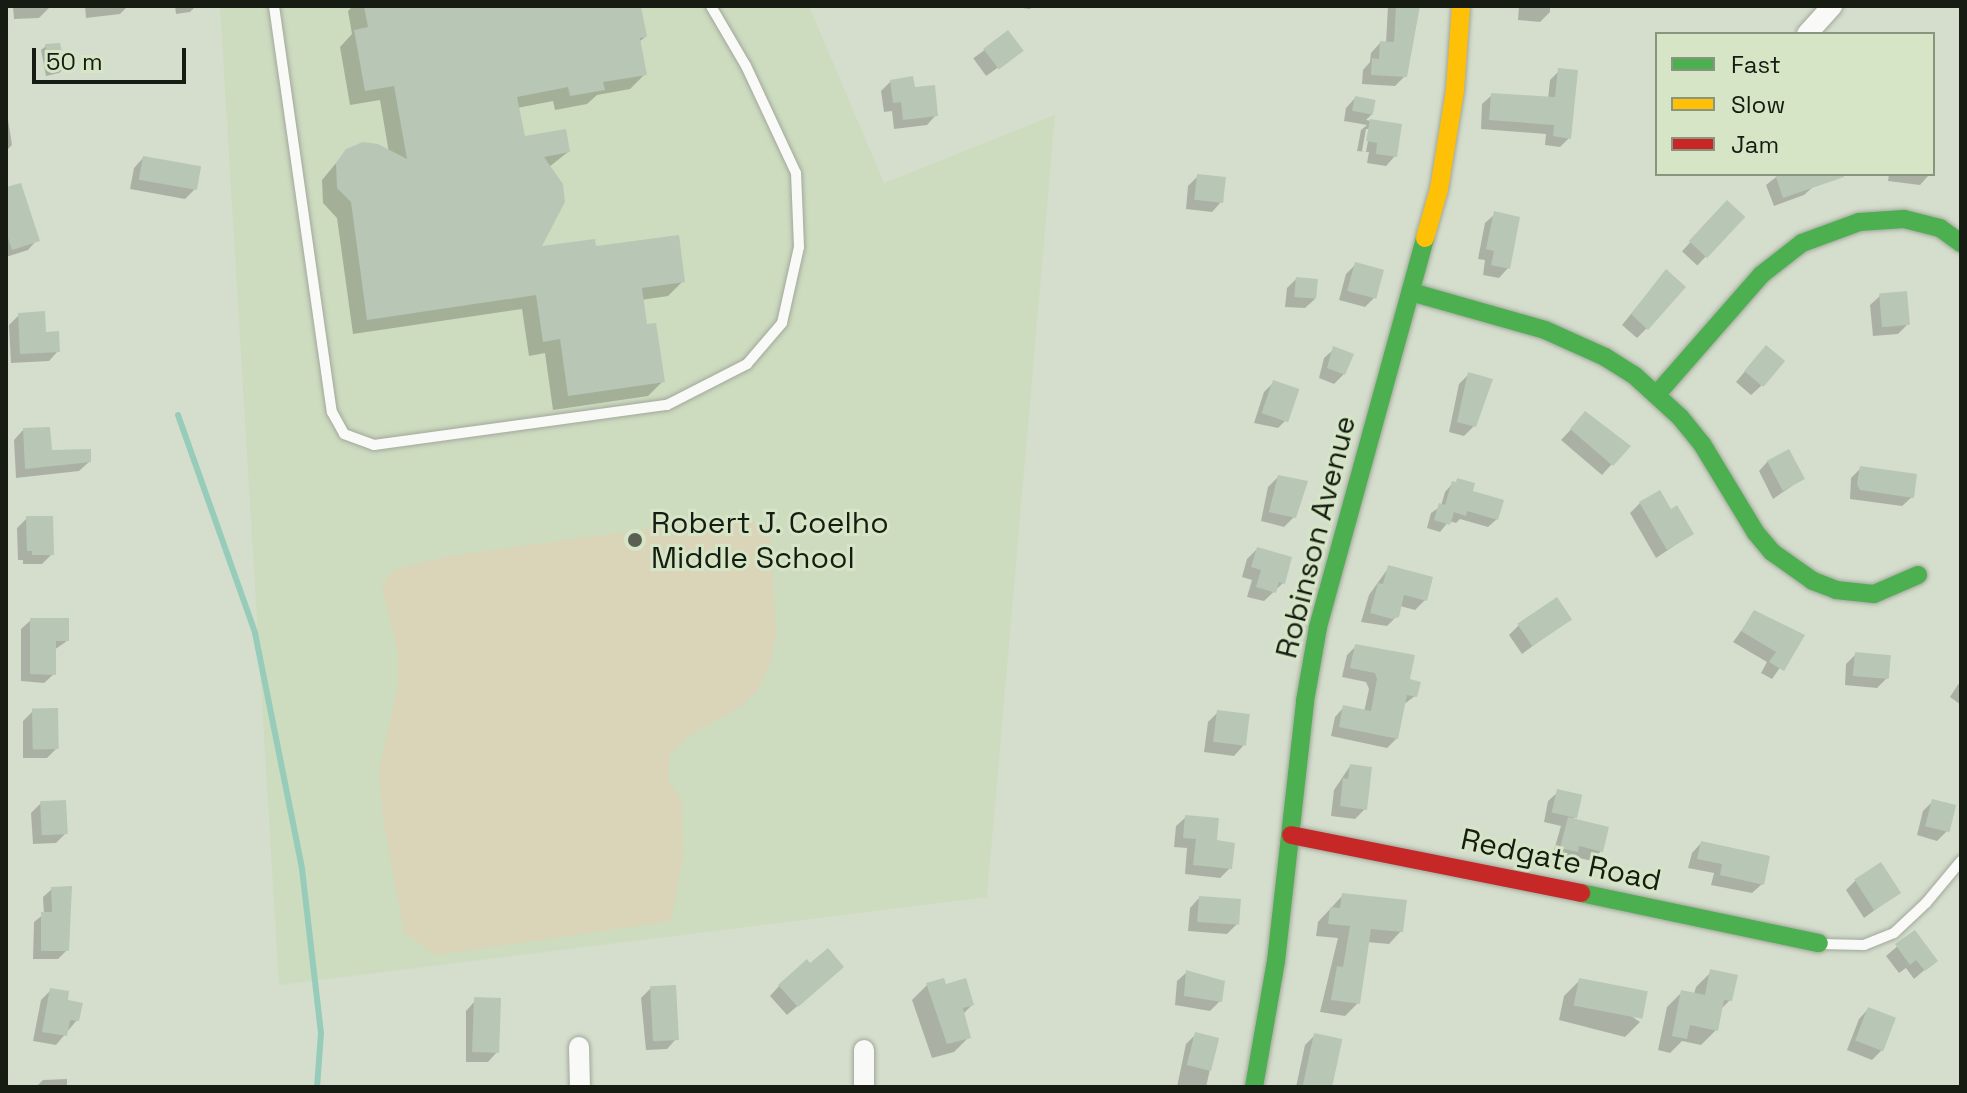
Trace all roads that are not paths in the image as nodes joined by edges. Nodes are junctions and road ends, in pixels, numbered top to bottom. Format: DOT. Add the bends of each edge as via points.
graph roads {
  1 [pos="274,6"];
  2 [pos="711,6"];
  3 [pos="1461,6"];
  4 [pos="1832,6"];
  5 [pos="1809,32"];
  6 [pos="1961,243"];
  7 [pos="1411,292"];
  8 [pos="1657,394"];
  9 [pos="1918,575"];
  10 [pos="1291,835"];
  11 [pos="1961,861"];
  12 [pos="1819,943"];
  13 [pos="579,1047"];
  14 [pos="864,1050"];
  15 [pos="580,1087"];
  16 [pos="864,1087"];
  17 [pos="1254,1087"];
  1 -- 2 [label="lane" via="332,412 344,434 374,445 667,405 747,364 782,323 799,247 796,173"];
  3 -- 7 [label="street, Robinson Avenue" via="1446,160"];
  4 -- 5 [label="street"];
  6 -- 8 [label="street" via="1924,222 1881,219 1840,227 1802,243 1761,275"];
  7 -- 8 [label="street" via="1575,342"];
  7 -- 10 [label="street, Robinson Avenue" via="1318,627"];
  8 -- 9 [label="street" via="1702,444 1756,533 1792,569 1856,595 1890,590"];
  10 -- 12 [label="street, Redgate Road"];
  10 -- 17 [label="street, Robinson Avenue"];
  11 -- 12 [label="lane" via="1894,933 1864,945"];
  13 -- 15 [label="street"];
  14 -- 16 [label="street"];
}
